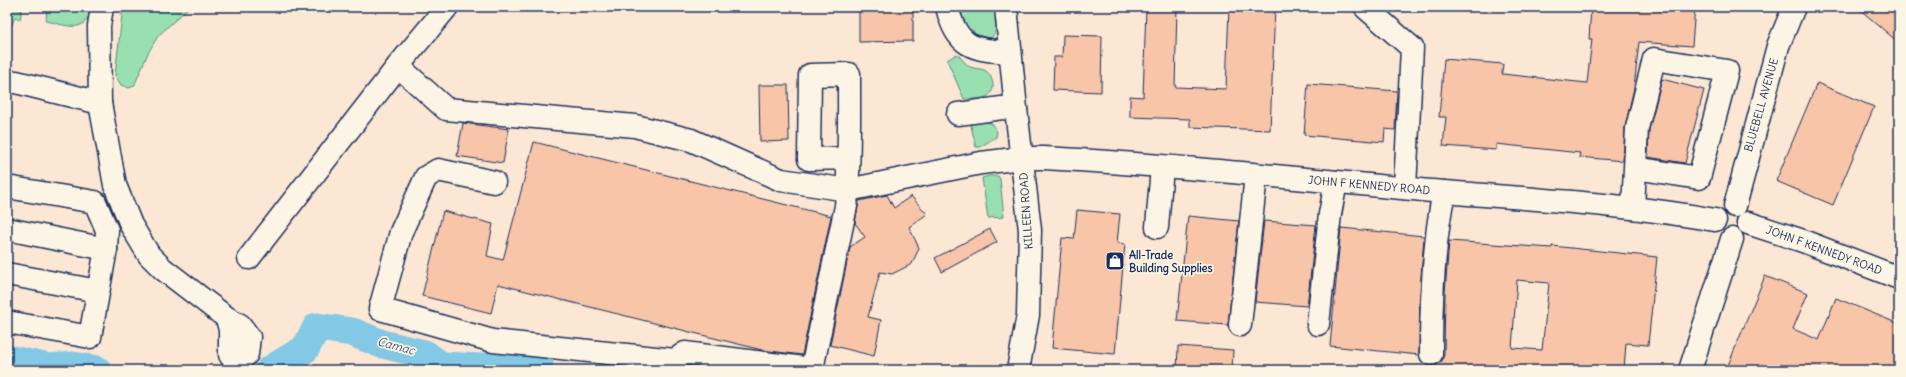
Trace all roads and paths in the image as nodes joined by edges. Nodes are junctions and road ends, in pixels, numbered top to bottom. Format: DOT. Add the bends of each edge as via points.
graph roads {
  1 [pos="102,7"];
  2 [pos="447,7"];
  3 [pos="947,7"];
  4 [pos="1006,7"];
  5 [pos="1794,7"];
  6 [pos="1366,8"];
  7 [pos="1010,52"];
  8 [pos="398,66"];
  9 [pos="16,82"];
  10 [pos="100,103"];
  11 [pos="1016,109"];
  12 [pos="958,114"];
  13 [pos="848,158"];
  14 [pos="1022,158"];
  15 [pos="1162,167"];
  16 [pos="1635,168"];
  17 [pos="1256,175"];
  18 [pos="494,182"];
  19 [pos="1336,182"];
  20 [pos="7,187"];
  21 [pos="1405,188"];
  22 [pos="848,190"];
  23 [pos="1444,192"];
  24 [pos="1735,206"];
  25 [pos="1633,208"];
  26 [pos="1715,220"];
  27 [pos="1748,223"];
  28 [pos="1157,227"];
  29 [pos="7,229"];
  30 [pos="1732,239"];
  31 [pos="106,249"];
  32 [pos="249,258"];
  33 [pos="7,274"];
  34 [pos="1899,278"];
  35 [pos="98,291"];
  36 [pos="7,322"];
  37 [pos="1240,324"];
  38 [pos="1318,324"];
  39 [pos="1430,354"];
  40 [pos="236,367"];
  41 [pos="813,369"];
  42 [pos="1018,370"];
  43 [pos="1690,370"];
  1 -- 10 [label="street" via="99,26"];
  2 -- 8 [label="street"];
  3 -- 7 [label="street" via="950,20 960,38 974,48"];
  4 -- 7 [label="street, KILLEEN ROAD"];
  5 -- 24 [label="street, BLUEBELL AVENUE" via="1778,46"];
  6 -- 21 [label="street" via="1412,48"];
  7 -- 11 [label="street, KILLEEN ROAD"];
  8 -- 22 [label="street, JOHN F KENNEDY ROAD" via="446,109 635,126 691,140 781,180"];
  8 -- 32 [label="street"];
  9 -- 10 [label="street"];
  10 -- 40 [label="street" via="115,185 131,225 149,255 163,269 227,318 230,330 230,355"];
  11 -- 12 [label="street" via="1002,108"];
  11 -- 14 [label="street, KILLEEN ROAD"];
  13 -- 22 [label="street"];
  14 -- 15 [label="street, JOHN F KENNEDY ROAD" via="1086,160"];
  14 -- 22 [label="street, JOHN F KENNEDY ROAD" via="981,163"];
  14 -- 42 [label="street, KILLEEN ROAD" via="1030,230 1028,315"];
  15 -- 17 [label="street, JOHN F KENNEDY ROAD"];
  15 -- 28 [label="street"];
  16 -- 16 [label="street" via="1637,128 1654,59 1727,72 1699,178"];
  16 -- 25 [label="street"];
  17 -- 19 [label="street, JOHN F KENNEDY ROAD"];
  17 -- 37 [label="street"];
  18 -- 41 [label="street" via="438,170 426,177 401,232 380,309 493,341 675,360 686,353"];
  19 -- 21 [label="street, JOHN F KENNEDY ROAD"];
  19 -- 38 [label="street"];
  20 -- 31 [label="street" via="96,202 107,230"];
  21 -- 23 [label="street, JOHN F KENNEDY ROAD"];
  22 -- 41 [label="street"];
  23 -- 25 [label="street, JOHN F KENNEDY ROAD"];
  23 -- 39 [label="street" via="1435,256"];
  24 -- 26 [label="street" via="1721,209"];
  24 -- 27 [label="street" via="1746,214"];
  25 -- 26 [label="street, JOHN F KENNEDY ROAD"];
  26 -- 30 [label="street" via="1719,233"];
  27 -- 30 [label="street" via="1743,234"];
  27 -- 34 [label="street, JOHN F KENNEDY ROAD"];
  29 -- 31 [label="street"];
  30 -- 43 [label="street"];
  31 -- 35 [label="street"];
  33 -- 35 [label="street"];
  35 -- 36 [label="street" via="90,337"];
}
